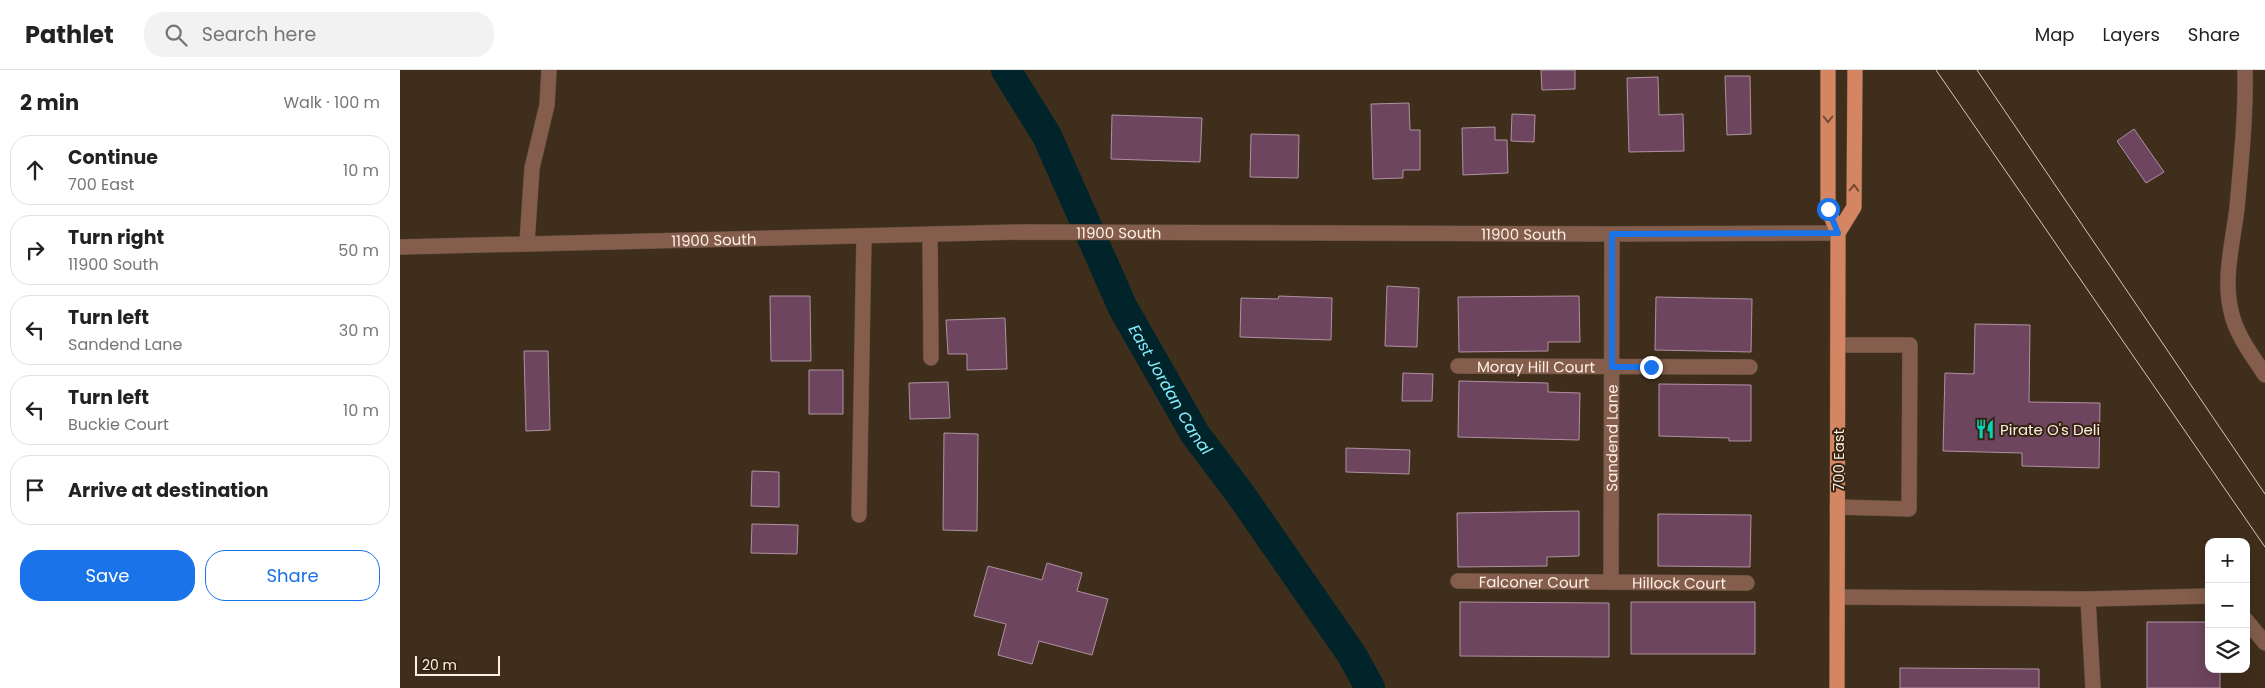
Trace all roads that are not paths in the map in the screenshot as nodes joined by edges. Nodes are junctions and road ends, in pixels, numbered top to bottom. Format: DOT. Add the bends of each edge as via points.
graph roads {
  1 [pos="549,70"];
  2 [pos="1828,70"];
  3 [pos="1855,70"];
  4 [pos="2244,70"];
  5 [pos="1838,233"];
  6 [pos="930,234"];
  7 [pos="1612,234"];
  8 [pos="864,236"];
  9 [pos="527,243"];
  10 [pos="400,247"];
  11 [pos="1839,345"];
  12 [pos="931,358"];
  13 [pos="1458,366"];
  14 [pos="1612,367"];
  15 [pos="1750,367"];
  16 [pos="2265,375"];
  17 [pos="1838,507"];
  18 [pos="859,515"];
  19 [pos="1458,581"];
  20 [pos="1611,582"];
  21 [pos="1747,583"];
  22 [pos="2205,596"];
  23 [pos="1837,597"];
  24 [pos="2088,599"];
  25 [pos="2250,625"];
  26 [pos="2265,643"];
  27 [pos="1837,688"];
  28 [pos="2093,688"];
  1 -- 9 [label="street" via="547,105 532,168"];
  2 -- 5 [label="main road, 700 East, one-way" via="1828,209"];
  5 -- 3 [label="main road, one-way" via="1854,207"];
  4 -- 16 [label="street" via="2237,208 2228,278 2231,312 2245,346"];
  5 -- 7 [label="street, 11900 South"];
  5 -- 11 [label="main road, 700 East"];
  6 -- 7 [label="street, 11900 South"];
  6 -- 8 [label="street, 11900 South"];
  6 -- 12 [label="street"];
  7 -- 14 [label="street, Sandend Lane"];
  8 -- 9 [label="street, 11900 South"];
  8 -- 18 [label="street"];
  9 -- 10 [label="street, 11900 South"];
  11 -- 17 [label="main road, 700 East"];
  11 -- 17 [label="street" via="1910,346 1909,509"];
  13 -- 14 [label="street, Moray Hill Court"];
  14 -- 15 [label="street, Moray Hill Court"];
  14 -- 20 [label="street, Sandend Lane"];
  17 -- 23 [label="main road, 700 East"];
  19 -- 20 [label="street, Falconer Court"];
  20 -- 21 [label="street, Hillock Court"];
  22 -- 24 [label="street"];
  23 -- 24 [label="street"];
  23 -- 27 [label="main road, 700 East"];
  24 -- 28 [label="street"];
  25 -- 26 [label="street"];
}
